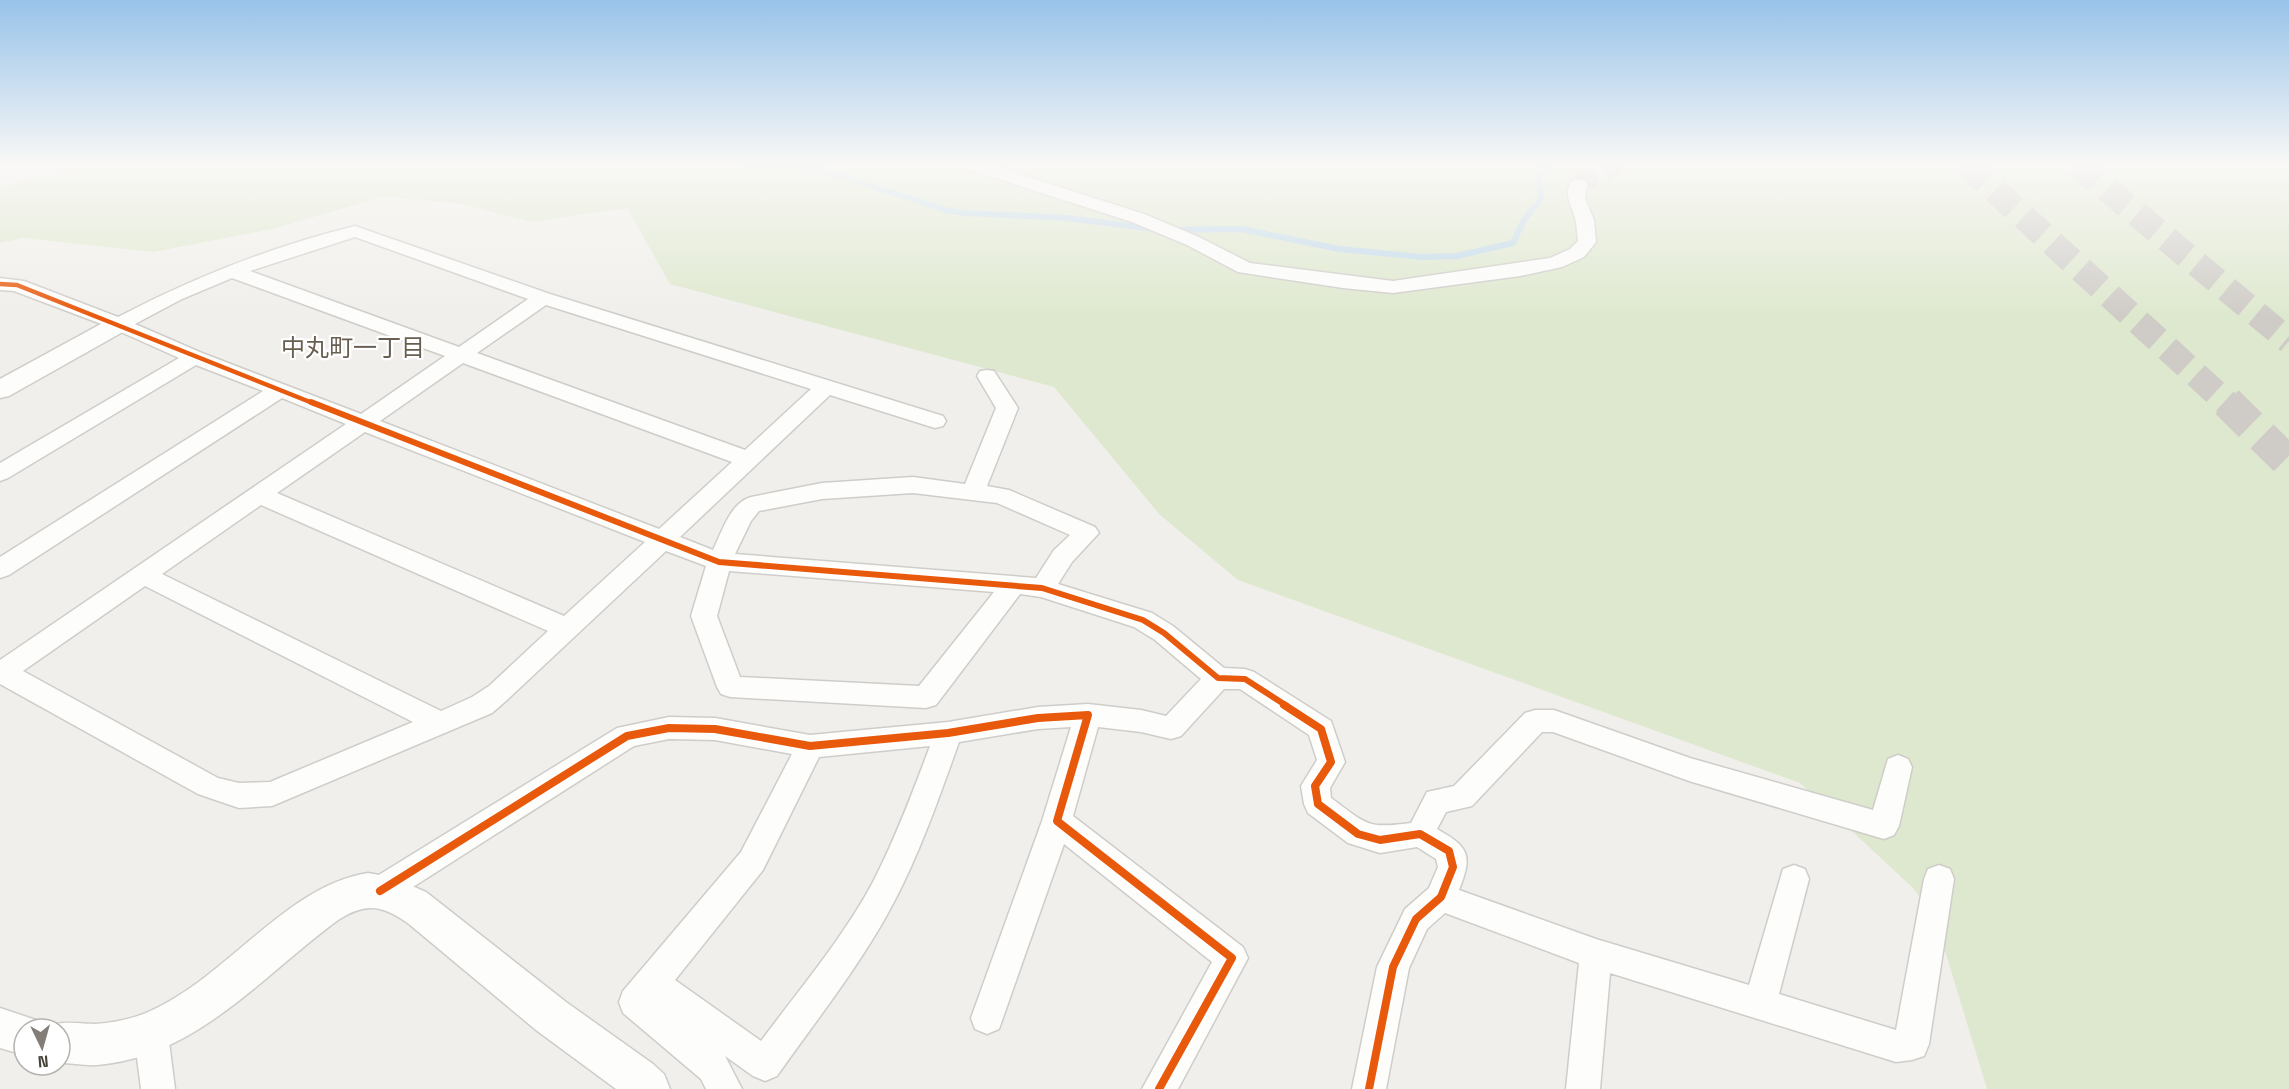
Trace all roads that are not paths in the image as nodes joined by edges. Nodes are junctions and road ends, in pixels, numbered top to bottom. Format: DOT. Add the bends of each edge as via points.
graph roads {
  1 [pos="1128,215"];
  2 [pos="1583,215"];
  3 [pos="232,271"];
  4 [pos="0,284"];
  5 [pos="543,298"];
  6 [pos="119,324"];
  7 [pos="461,355"];
  8 [pos="195,357"];
  9 [pos="987,376"];
  10 [pos="825,388"];
  11 [pos="0,390"];
  12 [pos="280,390"];
  13 [pos="935,421"];
  14 [pos="364,422"];
  15 [pos="747,459"];
  16 [pos="0,474"];
  17 [pos="973,493"];
  18 [pos="260,495"];
  19 [pos="660,541"];
  20 [pos="719,562"];
  21 [pos="0,569"];
  22 [pos="144,574"];
  23 [pos="1014,584"];
  24 [pos="1042,588"];
  25 [pos="567,628"];
  26 [pos="1,672"];
  27 [pos="1218,678"];
  28 [pos="1088,716"];
  29 [pos="440,723"];
  30 [pos="948,733"];
  31 [pos="810,746"];
  32 [pos="1898,767"];
  33 [pos="1057,820"];
  34 [pos="1420,834"];
  35 [pos="1794,879"];
  36 [pos="1939,879"];
  37 [pos="380,891"];
  38 [pos="1441,897"];
  39 [pos="1596,954"];
  40 [pos="652,983"];
  41 [pos="1760,1005"];
  42 [pos="987,1018"];
  43 [pos="151,1034"];
  44 [pos="72,1044"];
  45 [pos="158,1089"];
  46 [pos="649,1089"];
  47 [pos="725,1089"];
  48 [pos="1159,1089"];
  49 [pos="1369,1089"];
  50 [pos="1583,1089"];
  1 -- 2 [label="street" via="1193,241 1245,268 1393,287 1555,263 1577,253 1587,242"];
  3 -- 5 [label="street" via="355,231"];
  3 -- 6 [label="street"];
  3 -- 7 [label="street"];
  4 -- 6 [label="street" via="17,285"];
  5 -- 7 [label="street"];
  5 -- 10 [label="street"];
  6 -- 8 [label="street"];
  6 -- 11 [label="street"];
  7 -- 14 [label="street"];
  7 -- 15 [label="street"];
  8 -- 12 [label="street"];
  8 -- 16 [label="street"];
  9 -- 17 [label="street" via="1007,408"];
  10 -- 13 [label="street"];
  10 -- 15 [label="street"];
  12 -- 14 [label="street"];
  12 -- 21 [label="street"];
  14 -- 18 [label="street"];
  14 -- 19 [label="street"];
  15 -- 19 [label="street"];
  17 -- 20 [label="street" via="913,485 822,491 774,499 751,506 741,517"];
  17 -- 24 [label="street" via="1001,496 1087,533 1063,556"];
  18 -- 22 [label="street"];
  18 -- 25 [label="street"];
  19 -- 20 [label="street"];
  19 -- 25 [label="street"];
  20 -- 23 [label="street"];
  20 -- 23 [label="street" via="704,616 730,687 926,697"];
  22 -- 26 [label="street"];
  22 -- 29 [label="street"];
  23 -- 24 [label="street"];
  24 -- 27 [label="street" via="1143,620"];
  25 -- 29 [label="street" via="482,705"];
  26 -- 29 [label="street" via="208,786 245,798 272,794"];
  27 -- 28 [label="street" via="1172,728"];
  27 -- 34 [label="street" via="1245,679 1321,729 1331,762 1315,786 1318,804 1358,834 1380,840"];
  28 -- 30 [label="street" via="1038,718"];
  28 -- 33 [label="street"];
  30 -- 31 [label="street"];
  30 -- 40 [label="street" via="929,788 884,891 765,1064"];
  31 -- 37 [label="street" via="715,729 669,728 627,736"];
  31 -- 40 [label="street" via="752,861"];
  32 -- 34 [label="street" via="1884,826 1689,769 1554,721 1535,721 1462,797 1437,801"];
  33 -- 42 [label="street"];
  33 -- 48 [label="street" via="1232,958"];
  34 -- 38 [label="street" via="1449,851 1453,867"];
  35 -- 41 [label="street"];
  36 -- 41 [label="street" via="1912,1044 1896,1046"];
  37 -- 43 [label="street" via="352,894 325,906 209,998"];
  37 -- 46 [label="street" via="410,902"];
  38 -- 39 [label="street"];
  38 -- 49 [label="street" via="1416,919 1393,967"];
  39 -- 41 [label="street"];
  39 -- 50 [label="street"];
  40 -- 47 [label="street" via="635,1002 713,1067"];
  43 -- 44 [label="street" via="103,1045"];
  43 -- 45 [label="street"];
}
